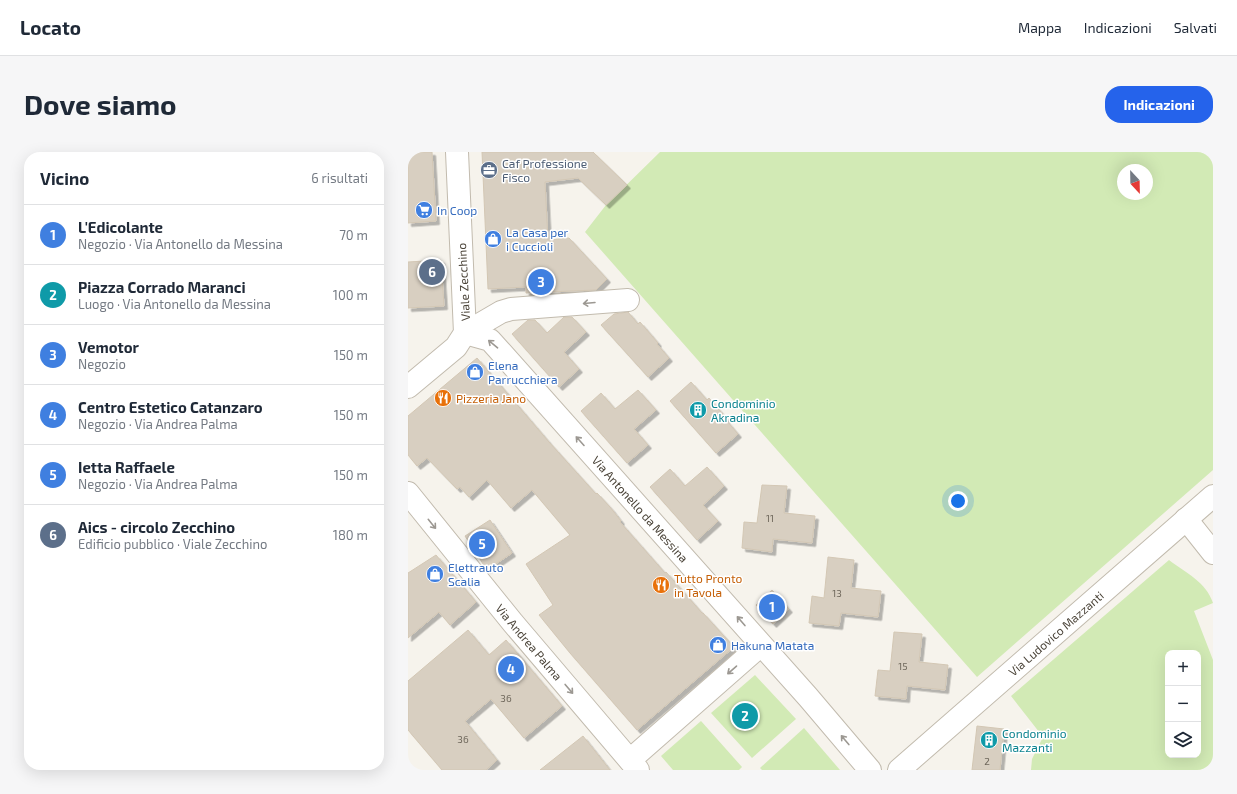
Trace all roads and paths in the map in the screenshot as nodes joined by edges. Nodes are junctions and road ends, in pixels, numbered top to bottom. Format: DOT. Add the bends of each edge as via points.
graph roads {
  1 [pos="457,152"];
  2 [pos="628,300"];
  3 [pos="465,333"];
  4 [pos="408,387"];
  5 [pos="408,494"];
  6 [pos="1213,496"];
  7 [pos="1186,519"];
  8 [pos="1213,553"];
  9 [pos="761,644"];
  10 [pos="634,765"];
  11 [pos="870,770"];
  12 [pos="899,770"];
  1 -- 3 [label="street, Viale Zecchino"];
  2 -- 3 [label="street, one-way" via="501,312"];
  3 -- 4 [label="street, Viale Zecchino" via="456,347"];
  9 -- 3 [label="street, Via Antonello da Messina, one-way" via="500,350 490,340"];
  5 -- 10 [label="street, Via Andrea Palma, one-way"];
  6 -- 7 [label="street, Via Ludovico Mazzanti"];
  7 -- 8 [label="street"];
  7 -- 12 [label="street, Via Ludovico Mazzanti"];
  9 -- 10 [label="street, one-way"];
  11 -- 9 [label="street, Via Antonello da Messina, one-way"];
}
